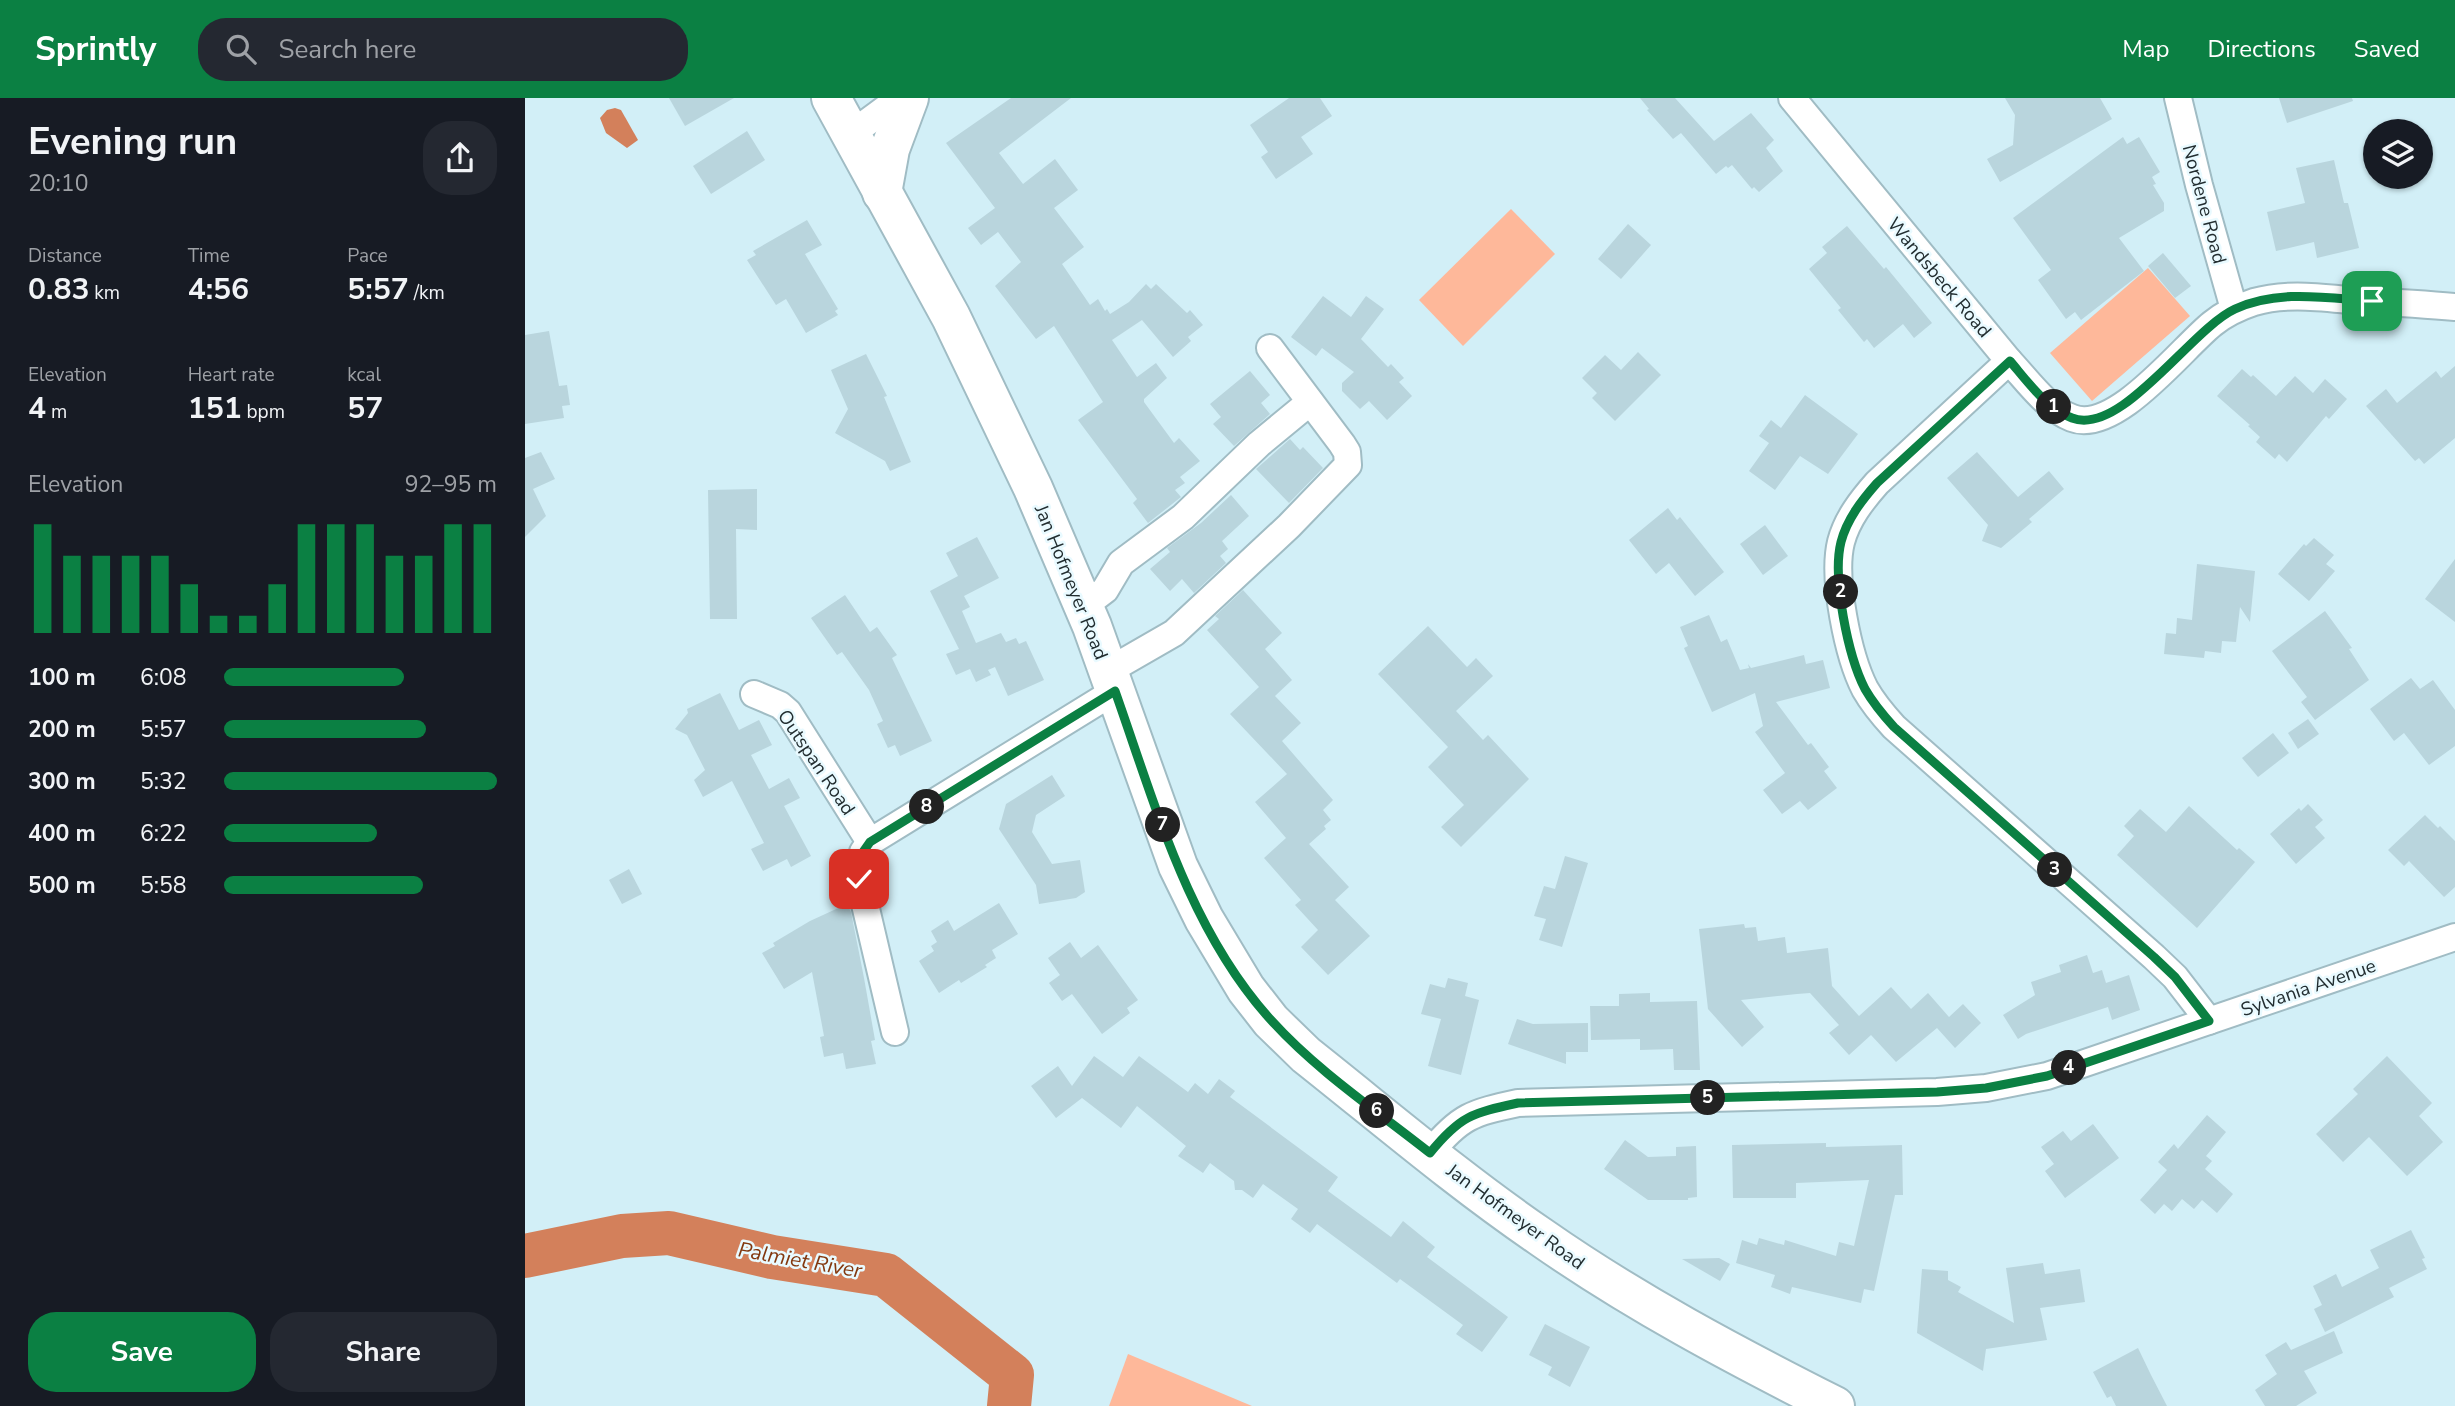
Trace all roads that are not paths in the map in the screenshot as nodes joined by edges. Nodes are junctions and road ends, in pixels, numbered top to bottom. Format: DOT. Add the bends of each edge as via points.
graph roads {
  1 [pos="831,98"];
  2 [pos="900,98"];
  3 [pos="909,98"];
  4 [pos="1792,98"];
  5 [pos="2178,98"];
  6 [pos="850,135"];
  7 [pos="882,193"];
  8 [pos="2455,307"];
  9 [pos="2234,309"];
  10 [pos="1270,348"];
  11 [pos="2010,361"];
  12 [pos="1310,402"];
  13 [pos="1084,606"];
  14 [pos="1112,681"];
  15 [pos="754,694"];
  16 [pos="870,842"];
  17 [pos="2455,937"];
  18 [pos="2209,1021"];
  19 [pos="895,1032"];
  20 [pos="1430,1153"];
  21 [pos="1835,1406"];
  1 -- 6 [label="street, Jan Hofmeyer Road"];
  2 -- 6 [label="street"];
  3 -- 7 [label="street" via="890,149"];
  4 -- 11 [label="street, Wandsbeck Road"];
  5 -- 9 [label="street, Nordene Road"];
  6 -- 7 [label="street, Jan Hofmeyer Road"];
  7 -- 13 [label="street, Jan Hofmeyer Road" via="983,381"];
  8 -- 9 [label="street" via="2289,296"];
  9 -- 11 [label="street, Wandsbeck Road" via="2130,401 2099,417 2074,419 2060,412"];
  10 -- 12 [label="street"];
  11 -- 18 [label="street" via="1877,483 1850,520 1841,542 1840,576 1855,665 1880,712 1894,727 2154,957"];
  12 -- 13 [label="street" via="1183,517 1121,563 1105,590"];
  12 -- 14 [label="street" via="1347,452 1348,465 1174,633"];
  13 -- 14 [label="street, Jan Hofmeyer Road"];
  14 -- 16 [label="street"];
  14 -- 20 [label="street, Jan Hofmeyer Road" via="1178,866 1246,989 1306,1055"];
  15 -- 16 [label="street, Outspan Road" via="788,712"];
  16 -- 19 [label="street" via="863,852 859,879"];
  17 -- 18 [label="street, Sylvania Avenue"];
  18 -- 20 [label="street, Sylvania Avenue" via="2047,1076 1986,1088 1518,1103 1461,1120"];
  20 -- 21 [label="street, Jan Hofmeyer Road" via="1601,1278"];
}
